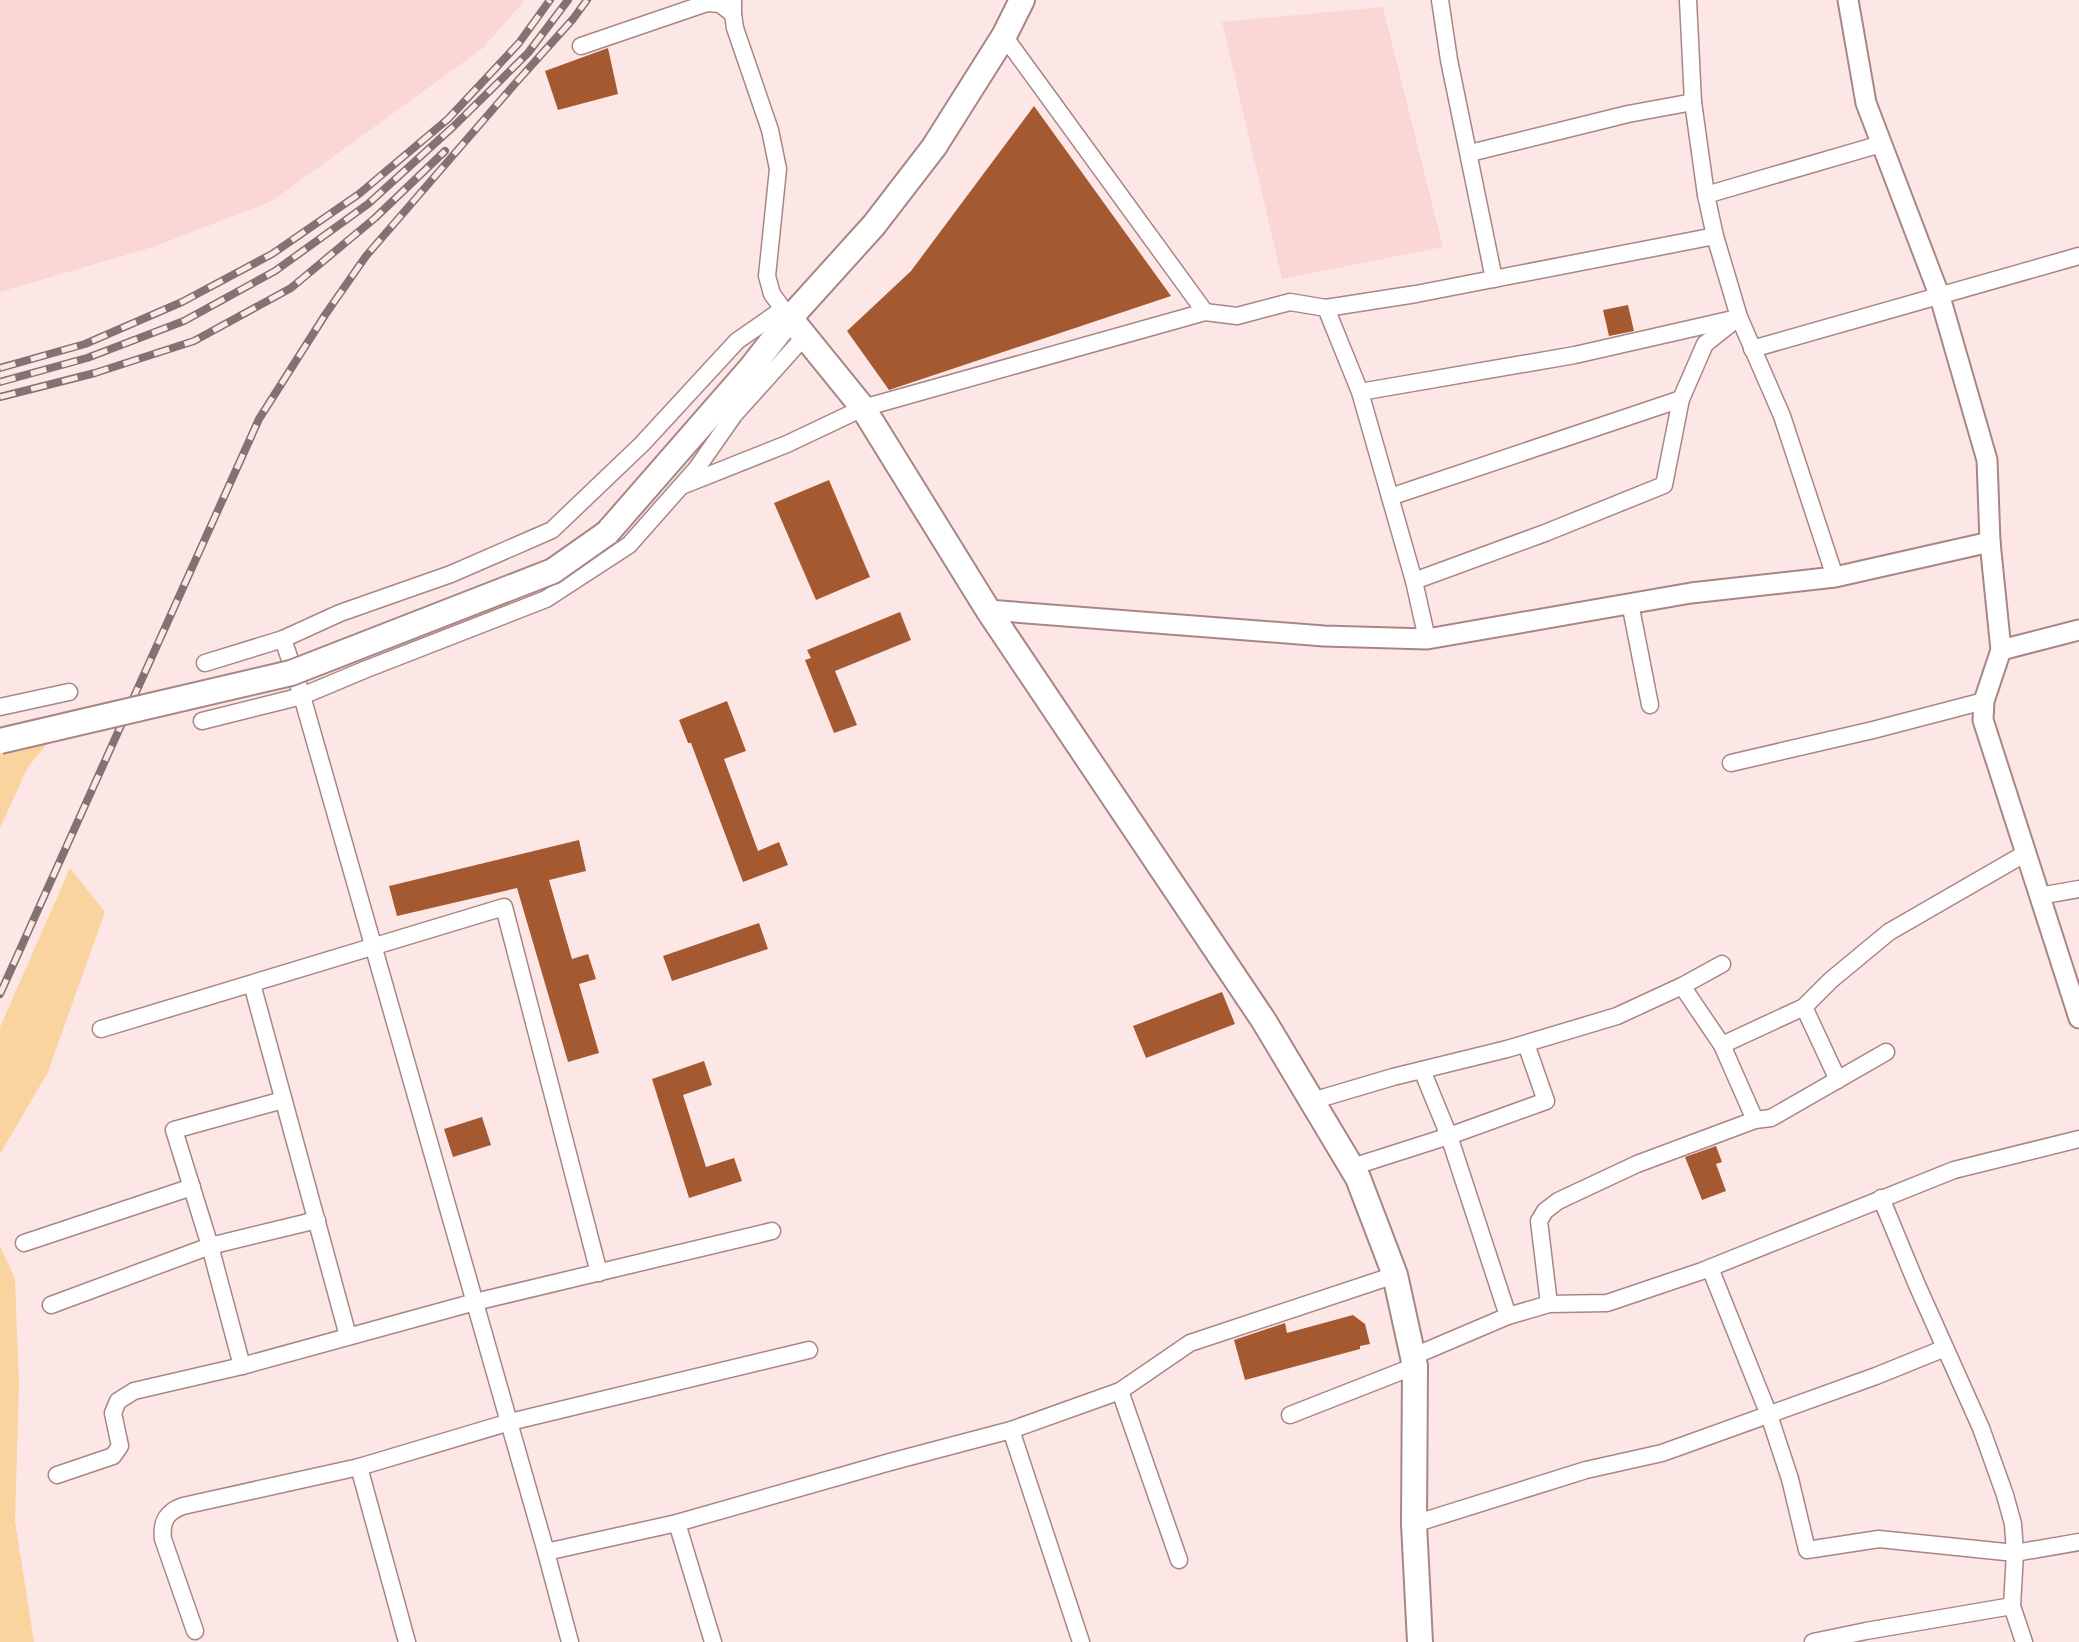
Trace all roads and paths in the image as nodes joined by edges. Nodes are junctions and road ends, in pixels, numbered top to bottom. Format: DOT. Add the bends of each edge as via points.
graph roads {
  1 [pos="1022,0"];
  2 [pos="1440,0"];
  3 [pos="1689,0"];
  4 [pos="1848,0"];
  5 [pos="733,7"];
  6 [pos="1004,36"];
  7 [pos="581,46"];
  8 [pos="1693,102"];
  9 [pos="1881,144"];
  10 [pos="1470,153"];
  11 [pos="1706,195"];
  12 [pos="1715,236"];
  13 [pos="2079,256"];
  14 [pos="1494,279"];
  15 [pos="1940,297"];
  16 [pos="1326,308"];
  17 [pos="1205,312"];
  18 [pos="1739,317"];
  19 [pos="792,321"];
  20 [pos="1752,349"];
  21 [pos="1360,392"];
  22 [pos="1681,399"];
  23 [pos="863,408"];
  24 [pos="681,487"];
  25 [pos="1390,497"];
  26 [pos="1990,542"];
  27 [pos="1835,577"];
  28 [pos="1414,581"];
  29 [pos="1629,603"];
  30 [pos="988,610"];
  31 [pos="2079,629"];
  32 [pos="283,639"];
  33 [pos="1427,639"];
  34 [pos="2001,650"];
  35 [pos="205,663"];
  36 [pos="69,692"];
  37 [pos="302,696"];
  38 [pos="1983,701"];
  39 [pos="1650,705"];
  40 [pos="0,708"];
  41 [pos="202,721"];
  42 [pos="0,741"];
  43 [pos="1731,763"];
  44 [pos="2026,853"];
  45 [pos="2079,889"];
  46 [pos="2039,896"];
  47 [pos="372,946"];
  48 [pos="1722,964"];
  49 [pos="252,984"];
  50 [pos="1682,986"];
  51 [pos="1804,1007"];
  52 [pos="2078,1013"];
  53 [pos="101,1029"];
  54 [pos="1525,1044"];
  55 [pos="1722,1045"];
  56 [pos="1886,1052"];
  57 [pos="1422,1070"];
  58 [pos="1838,1080"];
  59 [pos="283,1100"];
  60 [pos="1312,1101"];
  61 [pos="1755,1120"];
  62 [pos="1449,1136"];
  63 [pos="2079,1139"];
  64 [pos="1352,1167"];
  65 [pos="192,1187"];
  66 [pos="1881,1198"];
  67 [pos="317,1220"];
  68 [pos="772,1231"];
  69 [pos="24,1243"];
  70 [pos="210,1246"];
  71 [pos="1710,1268"];
  72 [pos="599,1273"];
  73 [pos="1395,1275"];
  74 [pos="475,1302"];
  75 [pos="1549,1304"];
  76 [pos="51,1305"];
  77 [pos="1508,1316"];
  78 [pos="348,1336"];
  79 [pos="1945,1348"];
  80 [pos="810,1350"];
  81 [pos="1415,1361"];
  82 [pos="242,1366"];
  83 [pos="1119,1391"];
  84 [pos="1290,1415"];
  85 [pos="1769,1415"];
  86 [pos="510,1422"];
  87 [pos="1011,1430"];
  88 [pos="359,1467"];
  89 [pos="57,1475"];
  90 [pos="677,1523"];
  91 [pos="1414,1524"];
  92 [pos="2079,1542"];
  93 [pos="546,1552"];
  94 [pos="2015,1553"];
  95 [pos="1179,1560"];
  96 [pos="2012,1605"];
  97 [pos="195,1632"];
  98 [pos="407,1642"];
  99 [pos="570,1642"];
  100 [pos="713,1642"];
  101 [pos="1081,1642"];
  102 [pos="1420,1642"];
  103 [pos="1813,1642"];
  104 [pos="2024,1642"];
  1 -- 6 [label="main road"];
  2 -- 10 [label="street"];
  3 -- 8 [label="street"];
  4 -- 9 [label="street" via="1866,103"];
  5 -- 7 [label="street" via="707,3"];
  5 -- 19 [label="street" via="735,28 770,130 778,169 767,276 772,294"];
  6 -- 17 [label="street"];
  6 -- 19 [label="main road" via="934,147"];
  8 -- 10 [label="street"];
  8 -- 11 [label="street"];
  9 -- 11 [label="street"];
  9 -- 15 [label="street"];
  10 -- 14 [label="street"];
  11 -- 12 [label="street"];
  12 -- 14 [label="street"];
  12 -- 18 [label="street"];
  13 -- 15 [label="street"];
  14 -- 16 [label="street"];
  15 -- 20 [label="street"];
  15 -- 26 [label="street" via="1987,460"];
  16 -- 17 [label="street" via="1290,302 1237,316"];
  16 -- 21 [label="street"];
  17 -- 23 [label="street"];
  18 -- 20 [label="street"];
  18 -- 21 [label="street" via="1574,355"];
  18 -- 22 [label="street" via="1704,344"];
  19 -- 23 [label="main road"];
  19 -- 24 [label="street" via="734,415"];
  19 -- 32 [label="street" via="737,341 642,444 552,530"];
  19 -- 42 [label="main road, bridge" via="607,533 553,571 291,673"];
  20 -- 27 [label="street" via="1782,416"];
  21 -- 25 [label="street"];
  22 -- 25 [label="street"];
  22 -- 28 [label="street" via="1664,485"];
  23 -- 24 [label="street"];
  23 -- 30 [label="main road"];
  24 -- 37 [label="street" via="629,545 545,598"];
  25 -- 28 [label="street"];
  26 -- 27 [label="street"];
  26 -- 34 [label="street"];
  27 -- 29 [label="street"];
  28 -- 33 [label="street"];
  29 -- 33 [label="street"];
  29 -- 39 [label="street"];
  30 -- 33 [label="street" via="1324,636"];
  30 -- 60 [label="main road" via="1264,1021"];
  31 -- 34 [label="street"];
  32 -- 35 [label="street"];
  32 -- 37 [label="street"];
  34 -- 38 [label="street"];
  36 -- 40 [label="street"];
  37 -- 41 [label="street"];
  37 -- 47 [label="street"];
  38 -- 43 [label="street"];
  38 -- 44 [label="street" via="1983,720"];
  44 -- 46 [label="street"];
  44 -- 51 [label="street" via="1889,932"];
  45 -- 46 [label="street"];
  46 -- 52 [label="street"];
  47 -- 49 [label="street"];
  47 -- 72 [label="street" via="504,907"];
  47 -- 74 [label="street"];
  48 -- 50 [label="street"];
  49 -- 53 [label="street"];
  49 -- 59 [label="street"];
  50 -- 54 [label="street" via="1617,1016"];
  50 -- 55 [label="street"];
  51 -- 55 [label="street"];
  51 -- 58 [label="street"];
  54 -- 57 [label="street"];
  54 -- 62 [label="street" via="1546,1101"];
  55 -- 61 [label="street"];
  56 -- 58 [label="street"];
  57 -- 60 [label="street"];
  57 -- 62 [label="street"];
  58 -- 61 [label="street" via="1771,1118"];
  59 -- 65 [label="street" via="174,1130"];
  59 -- 67 [label="street"];
  60 -- 64 [label="main road"];
  61 -- 75 [label="street" via="1637,1164 1545,1211 1539,1221"];
  62 -- 64 [label="street"];
  62 -- 77 [label="street"];
  63 -- 66 [label="street" via="1954,1170"];
  64 -- 73 [label="main road"];
  65 -- 69 [label="street"];
  65 -- 70 [label="street"];
  66 -- 71 [label="street"];
  66 -- 79 [label="street"];
  67 -- 70 [label="street"];
  67 -- 78 [label="street"];
  68 -- 72 [label="street"];
  70 -- 76 [label="street"];
  70 -- 82 [label="street"];
  71 -- 75 [label="street" via="1607,1303"];
  71 -- 85 [label="street"];
  72 -- 74 [label="street"];
  73 -- 81 [label="main road"];
  73 -- 83 [label="street" via="1190,1343"];
  74 -- 78 [label="street"];
  74 -- 86 [label="street"];
  75 -- 77 [label="street"];
  77 -- 81 [label="street"];
  78 -- 82 [label="street"];
  79 -- 85 [label="street"];
  79 -- 94 [label="street" via="2005,1495"];
  80 -- 86 [label="street"];
  81 -- 84 [label="street"];
  81 -- 91 [label="main road"];
  82 -- 89 [label="street" via="134,1391 118,1401 113,1413 120,1446 113,1456"];
  83 -- 87 [label="street"];
  83 -- 95 [label="street"];
  85 -- 91 [label="street" via="1662,1453 1586,1470"];
  85 -- 94 [label="street" via="1807,1550 1879,1539"];
  86 -- 88 [label="street"];
  86 -- 93 [label="street"];
  87 -- 90 [label="street"];
  87 -- 101 [label="street"];
  88 -- 97 [label="street" via="183,1506 169,1513 162,1527 163,1539"];
  88 -- 98 [label="street"];
  90 -- 93 [label="street"];
  90 -- 100 [label="street"];
  91 -- 102 [label="main road"];
  92 -- 94 [label="street"];
  93 -- 99 [label="street"];
  94 -- 96 [label="street"];
  96 -- 103 [label="street"];
  96 -- 104 [label="street"];
}
